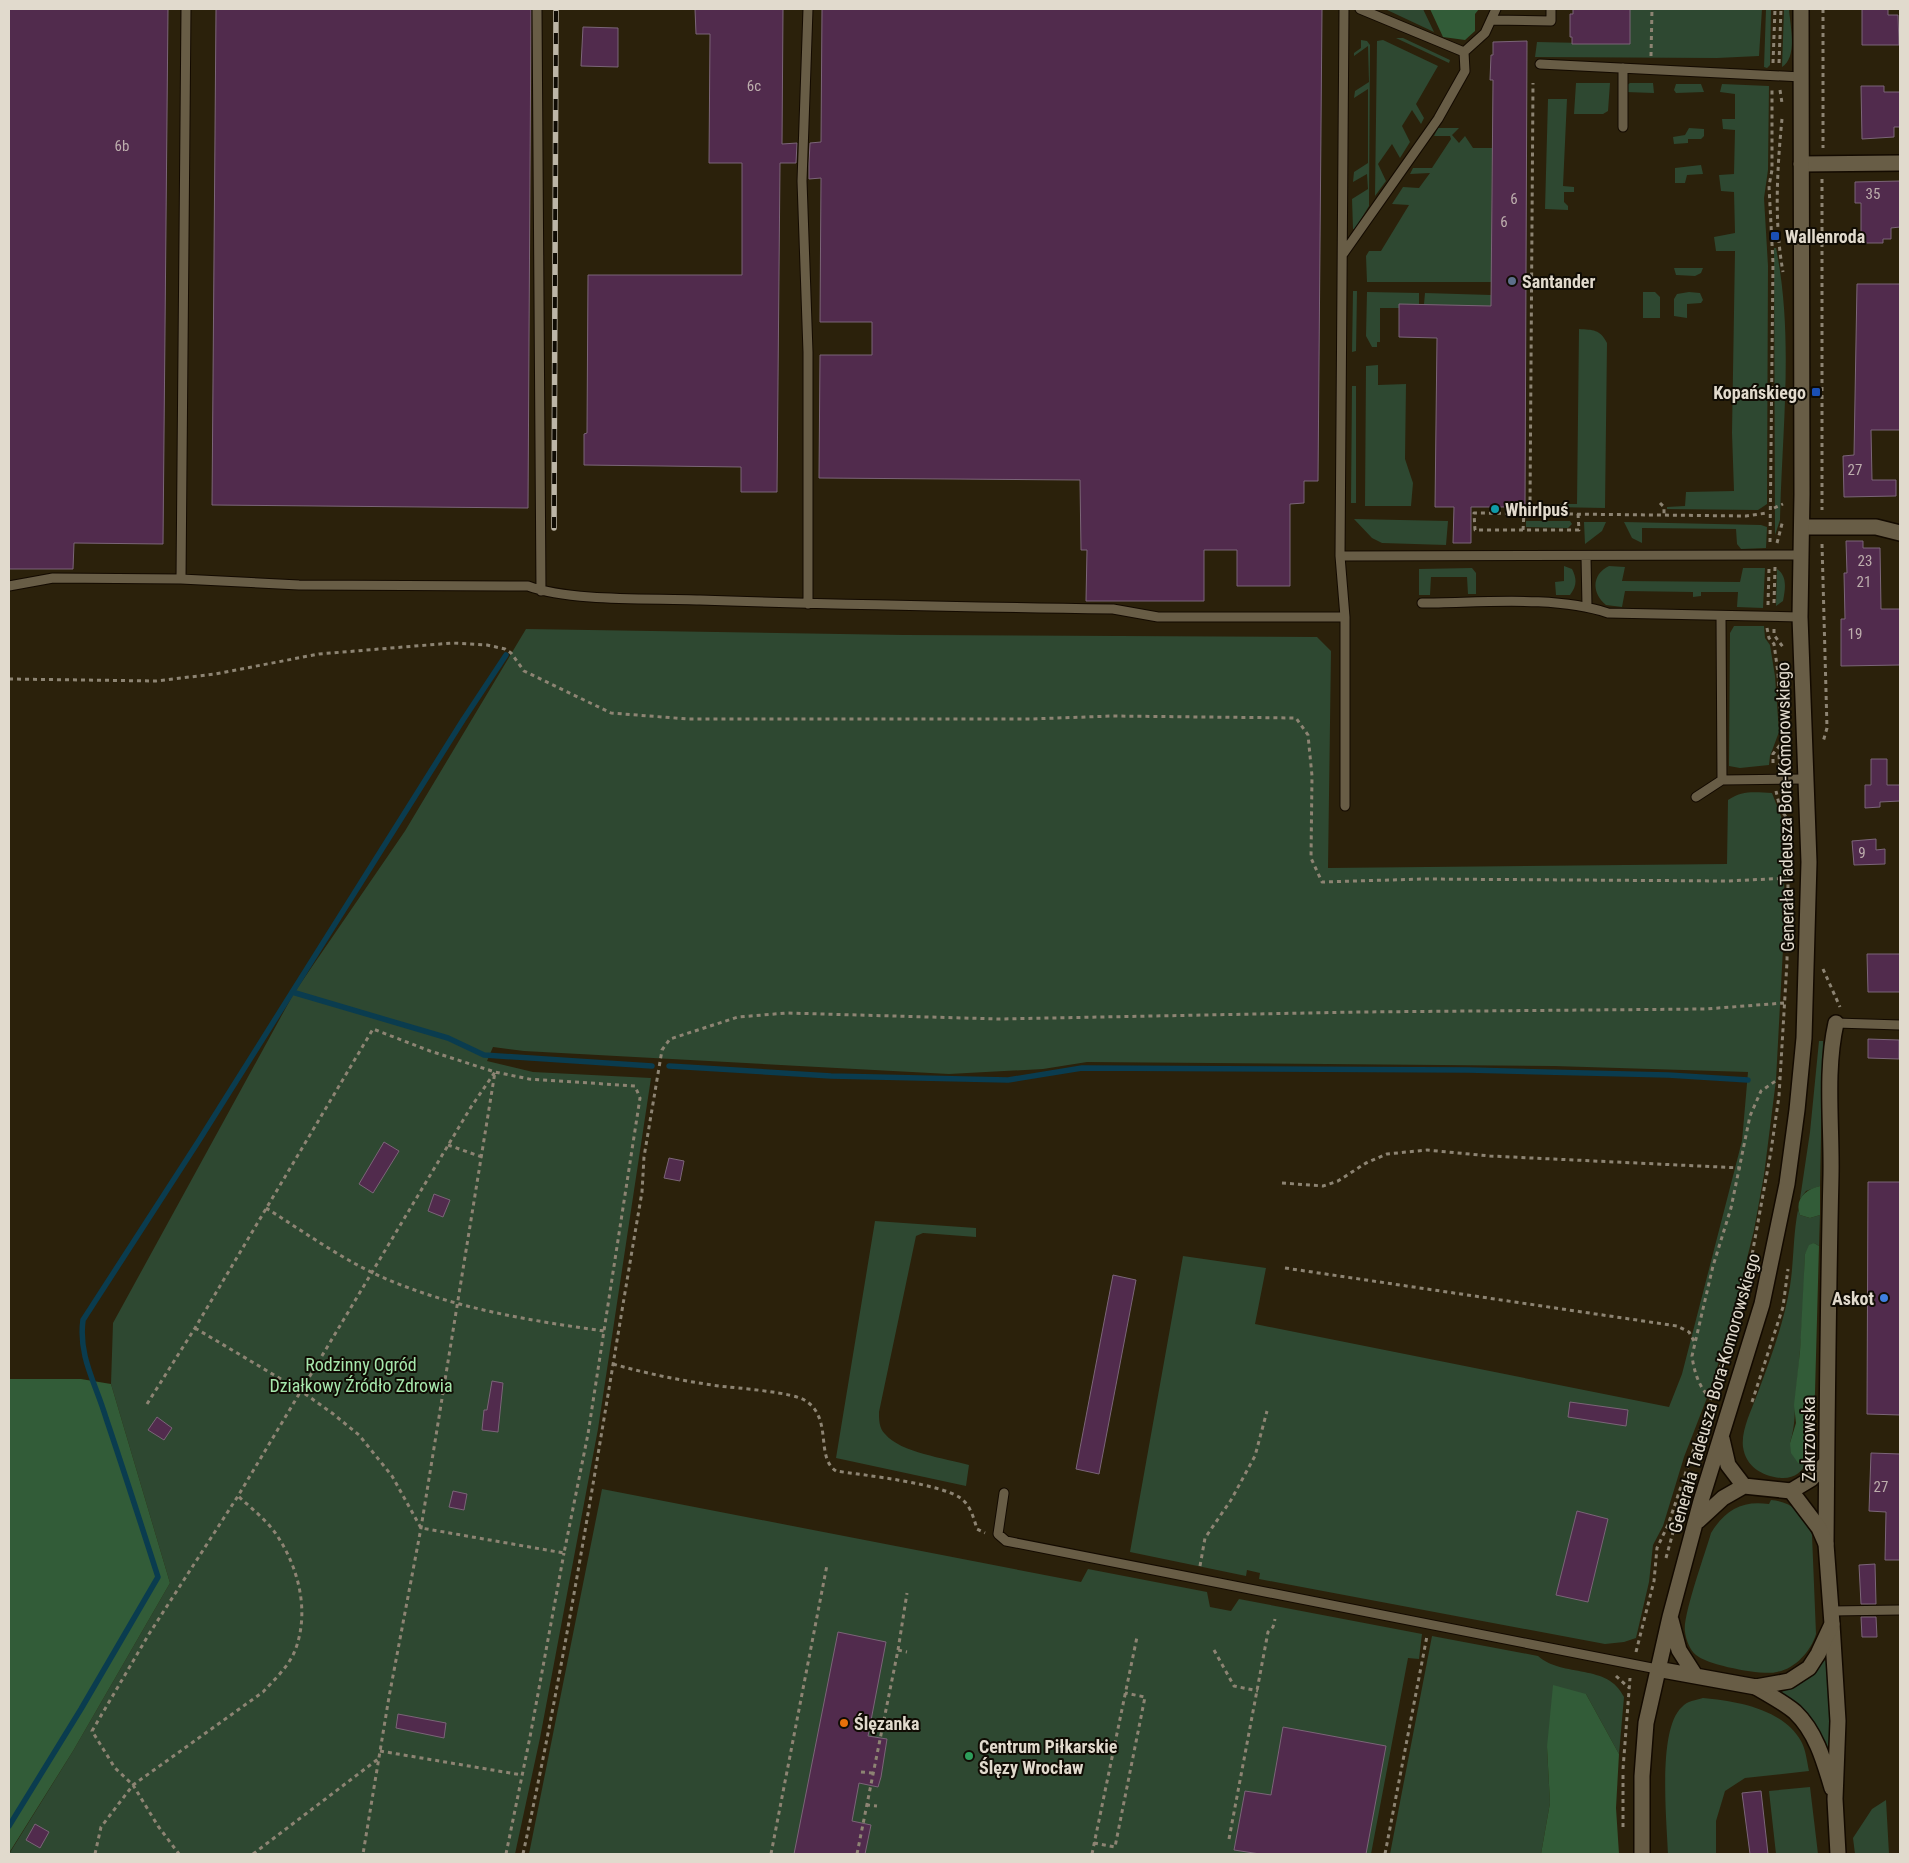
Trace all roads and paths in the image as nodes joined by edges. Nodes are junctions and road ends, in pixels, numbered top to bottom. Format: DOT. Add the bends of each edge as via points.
graph roads {
  1 [pos="186,9"];
  2 [pos="537,9"];
  3 [pos="808,9"];
  4 [pos="1344,9"];
  5 [pos="1360,9"];
  6 [pos="1496,9"];
  7 [pos="1551,9"];
  8 [pos="1652,9"];
  9 [pos="1775,9"];
  10 [pos="1781,9"];
  11 [pos="1801,9"];
  12 [pos="1823,9"];
  13 [pos="1491,20"];
  14 [pos="1464,52"];
  15 [pos="1540,64"];
  16 [pos="1623,68"];
  17 [pos="1773,68"];
  18 [pos="1779,68"];
  19 [pos="1650,69"];
  20 [pos="1802,77"];
  21 [pos="1533,83"];
  22 [pos="1772,86"];
  23 [pos="1623,127"];
  24 [pos="1900,163"];
  25 [pos="1801,164"];
  26 [pos="1823,164"];
  27 [pos="1343,254"];
  28 [pos="1660,503"];
  29 [pos="1782,504"];
  30 [pos="1774,508"];
  31 [pos="1822,511"];
  32 [pos="1524,513"];
  33 [pos="1767,513"];
  34 [pos="1578,514"];
  35 [pos="1664,515"];
  36 [pos="1802,527"];
  37 [pos="1523,530"];
  38 [pos="1900,532"];
  39 [pos="1822,536"];
  40 [pos="1770,545"];
  41 [pos="1800,554"];
  42 [pos="1340,556"];
  43 [pos="1586,557"];
  44 [pos="1769,568"];
  45 [pos="1775,569"];
  46 [pos="181,579"];
  47 [pos="9,586"];
  48 [pos="541,591"];
  49 [pos="1422,603"];
  50 [pos="808,604"];
  51 [pos="1586,606"];
  52 [pos="1768,608"];
  53 [pos="1774,608"];
  54 [pos="1721,616"];
  55 [pos="1345,617"];
  56 [pos="1800,618"];
  57 [pos="1768,626"];
  58 [pos="1825,675"];
  59 [pos="9,679"];
  60 [pos="1773,762"];
  61 [pos="1806,779"];
  62 [pos="1722,780"];
  63 [pos="1777,795"];
  64 [pos="1696,797"];
  65 [pos="1785,800"];
  66 [pos="1345,806"];
  67 [pos="1792,817"];
  68 [pos="1794,871"];
  69 [pos="1788,878"];
  70 [pos="1794,878"];
  71 [pos="1794,887"];
  72 [pos="1819,962"];
  73 [pos="1783,1003"];
  74 [pos="1840,1005"];
  75 [pos="1836,1023"];
  76 [pos="1900,1025"];
  77 [pos="1801,1068"];
  78 [pos="495,1072"];
  79 [pos="1786,1075"];
  80 [pos="1780,1078"];
  81 [pos="1782,1111"];
  82 [pos="448,1145"];
  83 [pos="482,1157"];
  84 [pos="1741,1168"];
  85 [pos="1282,1183"];
  86 [pos="266,1208"];
  87 [pos="1758,1253"];
  88 [pos="1285,1268"];
  89 [pos="372,1272"];
  90 [pos="1750,1289"];
  91 [pos="458,1304"];
  92 [pos="195,1328"];
  93 [pos="604,1331"];
  94 [pos="1695,1343"];
  95 [pos="613,1364"];
  96 [pos="300,1391"];
  97 [pos="1713,1399"];
  98 [pos="147,1404"];
  99 [pos="1267,1411"];
  100 [pos="1722,1438"];
  101 [pos="1826,1463"];
  102 [pos="1744,1486"];
  103 [pos="1791,1491"];
  104 [pos="1004,1493"];
  105 [pos="238,1496"];
  106 [pos="1698,1521"];
  107 [pos="421,1528"];
  108 [pos="998,1534"];
  109 [pos="1826,1544"];
  110 [pos="564,1553"];
  111 [pos="827,1565"];
  112 [pos="1198,1579"];
  113 [pos="907,1593"];
  114 [pos="1900,1610"];
  115 [pos="1670,1617"];
  116 [pos="1832,1617"];
  117 [pos="1275,1619"];
  118 [pos="1429,1625"];
  119 [pos="1137,1637"];
  120 [pos="1639,1645"];
  121 [pos="898,1650"];
  122 [pos="1214,1650"];
  123 [pos="908,1652"];
  124 [pos="1657,1669"];
  125 [pos="1695,1675"];
  126 [pos="1756,1687"];
  127 [pos="1258,1691"];
  128 [pos="1125,1693"];
  129 [pos="380,1751"];
  130 [pos="379,1759"];
  131 [pos="861,1772"];
  132 [pos="872,1773"];
  133 [pos="522,1775"];
  134 [pos="133,1785"];
  135 [pos="1835,1799"];
  136 [pos="866,1805"];
  137 [pos="877,1806"];
  138 [pos="1230,1839"];
  139 [pos="1094,1843"];
  140 [pos="95,1854"];
  141 [pos="179,1854"];
  142 [pos="253,1854"];
  143 [pos="363,1854"];
  144 [pos="506,1854"];
  145 [pos="523,1854"];
  146 [pos="771,1854"];
  147 [pos="857,1854"];
  148 [pos="1092,1854"];
  149 [pos="1385,1854"];
  150 [pos="1642,1854"];
  151 [pos="1838,1854"];
  1 -- 46 [label="lane"];
  2 -- 48 [label="lane"];
  3 -- 50 [label="lane" via="802,181 808,352"];
  4 -- 27 [label="lane"];
  5 -- 14 [label="lane"];
  6 -- 13 [label="lane"];
  7 -- 13 [label="lane" via="1551,22"];
  8 -- 19 [label="path"];
  9 -- 17 [label="path"];
  10 -- 18 [label="path"];
  11 -- 20 [label="street, Generała Tadeusza Bora-Komorowskiego"];
  12 -- 26 [label="path"];
  13 -- 14 [label="lane" via="1485,33"];
  14 -- 27 [label="lane" via="1466,70 1438,119"];
  15 -- 16 [label="lane"];
  16 -- 19 [label="lane"];
  16 -- 23 [label="lane"];
  19 -- 20 [label="lane"];
  20 -- 25 [label="street, Generała Tadeusza Bora-Komorowskiego"];
  21 -- 32 [label="path" via="1530,508"];
  22 -- 40 [label="path" via="1769,195 1773,263"];
  24 -- 26 [label="street"];
  25 -- 26 [label="street"];
  25 -- 36 [label="street, Generała Tadeusza Bora-Komorowskiego"];
  26 -- 31 [label="path"];
  27 -- 42 [label="lane"];
  28 -- 35 [label="path"];
  29 -- 30 [label="path"];
  32 -- 34 [label="path"];
  32 -- 37 [label="path"];
  32 -- 37 [label="path" via="1474,514 1475,530"];
  33 -- 35 [label="path" via="1746,516"];
  34 -- 35 [label="path"];
  34 -- 37 [label="path" via="1579,530"];
  36 -- 38 [label="street" via="1876,527"];
  36 -- 41 [label="street, Generała Tadeusza Bora-Komorowskiego"];
  39 -- 58 [label="path"];
  41 -- 43 [label="lane"];
  41 -- 56 [label="street, Generała Tadeusza Bora-Komorowskiego"];
  42 -- 43 [label="lane"];
  42 -- 55 [label="lane"];
  43 -- 51 [label="lane"];
  44 -- 52 [label="path"];
  45 -- 53 [label="path"];
  46 -- 47 [label="lane" via="53,578"];
  46 -- 48 [label="lane" via="299,585 528,586"];
  48 -- 50 [label="lane" via="598,597"];
  49 -- 51 [label="lane"];
  50 -- 55 [label="lane" via="1113,609 1158,617"];
  51 -- 54 [label="lane" via="1608,613"];
  54 -- 56 [label="lane"];
  54 -- 62 [label="lane"];
  55 -- 66 [label="lane"];
  56 -- 61 [label="street, Generała Tadeusza Bora-Komorowskiego"];
  57 -- 60 [label="path" via="1778,673 1782,734"];
  59 -- 69 [label="path" via="156,681 215,674 319,654 452,643 505,648 524,670 611,713 688,718 1296,718 1308,734 1312,776 1311,858 1322,882"];
  61 -- 62 [label="lane"];
  61 -- 77 [label="street, Generała Tadeusza Bora-Komorowskiego" via="1809,862"];
  62 -- 64 [label="lane"];
  63 -- 69 [label="path" via="1787,826"];
  65 -- 67 [label="path"];
  68 -- 70 [label="path"];
  69 -- 70 [label="path"];
  69 -- 73 [label="path"];
  70 -- 71 [label="path"];
  72 -- 74 [label="path"];
  73 -- 80 [label="path"];
  73 -- 95 [label="path" via="1705,1009 999,1019 787,1013 738,1017 670,1039 662,1050"];
  75 -- 76 [label="lane"];
  75 -- 101 [label="street, Zakrzowska" via="1830,1048 1832,1161"];
  77 -- 79 [label="path"];
  77 -- 100 [label="street, Generała Tadeusza Bora-Komorowskiego" via="1787,1184 1762,1304"];
  78 -- 82 [label="path"];
  78 -- 83 [label="path"];
  78 -- 86 [label="path" via="373,1028"];
  78 -- 93 [label="path" via="529,1079 635,1086 640,1098"];
  79 -- 80 [label="path"];
  79 -- 81 [label="path"];
  80 -- 84 [label="path" via="1761,1091 1750,1116"];
  80 -- 97 [label="path" via="1771,1151 1748,1277"];
  82 -- 83 [label="path"];
  82 -- 89 [label="path"];
  83 -- 91 [label="path"];
  84 -- 85 [label="path" via="1427,1150 1387,1154 1323,1186"];
  84 -- 94 [label="path"];
  86 -- 89 [label="path"];
  86 -- 92 [label="path"];
  87 -- 90 [label="path"];
  88 -- 94 [label="path" via="1677,1326 1689,1332"];
  89 -- 91 [label="path"];
  89 -- 96 [label="path"];
  91 -- 93 [label="path"];
  91 -- 107 [label="path"];
  92 -- 96 [label="path"];
  92 -- 98 [label="path"];
  93 -- 110 [label="path" via="588,1434"];
  94 -- 97 [label="path" via="1692,1356 1694,1370"];
  95 -- 108 [label="path" via="647,1374 806,1400 825,1431 828,1466 836,1471 953,1494 968,1506 977,1529"];
  95 -- 145 [label="path" via="564,1648"];
  96 -- 105 [label="path"];
  96 -- 107 [label="path" via="359,1435 392,1476"];
  97 -- 120 [label="path" via="1658,1548 1654,1582"];
  99 -- 112 [label="path" via="1255,1456 1205,1538"];
  100 -- 102 [label="street" via="1728,1464"];
  100 -- 106 [label="street, Generała Tadeusza Bora-Komorowskiego"];
  101 -- 103 [label="street" via="1811,1479"];
  101 -- 109 [label="street, Zakrzowska"];
  102 -- 103 [label="street"];
  102 -- 106 [label="street" via="1723,1498"];
  103 -- 109 [label="street" via="1819,1528"];
  104 -- 108 [label="lane"];
  105 -- 134 [label="path" via="149,1634 92,1731 115,1768"];
  105 -- 134 [label="path" via="278,1536 300,1583 302,1619 294,1654 263,1692"];
  106 -- 115 [label="street, Generała Tadeusza Bora-Komorowskiego"];
  107 -- 110 [label="path"];
  107 -- 129 [label="path"];
  108 -- 112 [label="lane" via="1006,1541"];
  109 -- 116 [label="street, Zakrzowska"];
  110 -- 133 [label="path"];
  111 -- 146 [label="path"];
  112 -- 118 [label="lane"];
  113 -- 121 [label="path"];
  114 -- 116 [label="lane"];
  115 -- 124 [label="street, Generała Tadeusza Bora-Komorowskiego"];
  115 -- 125 [label="street" via="1679,1650"];
  116 -- 126 [label="street" via="1818,1654 1800,1675 1778,1685"];
  116 -- 135 [label="street, Zakrzowska" via="1838,1721"];
  117 -- 127 [label="path" via="1268,1632"];
  118 -- 124 [label="lane"];
  118 -- 149 [label="path"];
  119 -- 128 [label="path"];
  121 -- 123 [label="path"];
  121 -- 132 [label="path"];
  122 -- 127 [label="path" via="1234,1686"];
  124 -- 125 [label="street"];
  124 -- 150 [label="street, Generała Tadeusza Bora-Komorowskiego" via="1643,1758"];
  125 -- 126 [label="street"];
  126 -- 135 [label="street" via="1802,1720 1820,1751"];
  127 -- 138 [label="path"];
  128 -- 139 [label="path"];
  128 -- 139 [label="path" via="1145,1697 1115,1847"];
  129 -- 130 [label="path"];
  129 -- 133 [label="path"];
  130 -- 142 [label="path"];
  130 -- 143 [label="path"];
  131 -- 132 [label="path"];
  132 -- 136 [label="path"];
  133 -- 144 [label="path"];
  134 -- 140 [label="path" via="101,1827"];
  134 -- 141 [label="path"];
  135 -- 151 [label="street, Zakrzowska"];
  136 -- 137 [label="path"];
  136 -- 147 [label="path"];
  139 -- 148 [label="path"];
}
